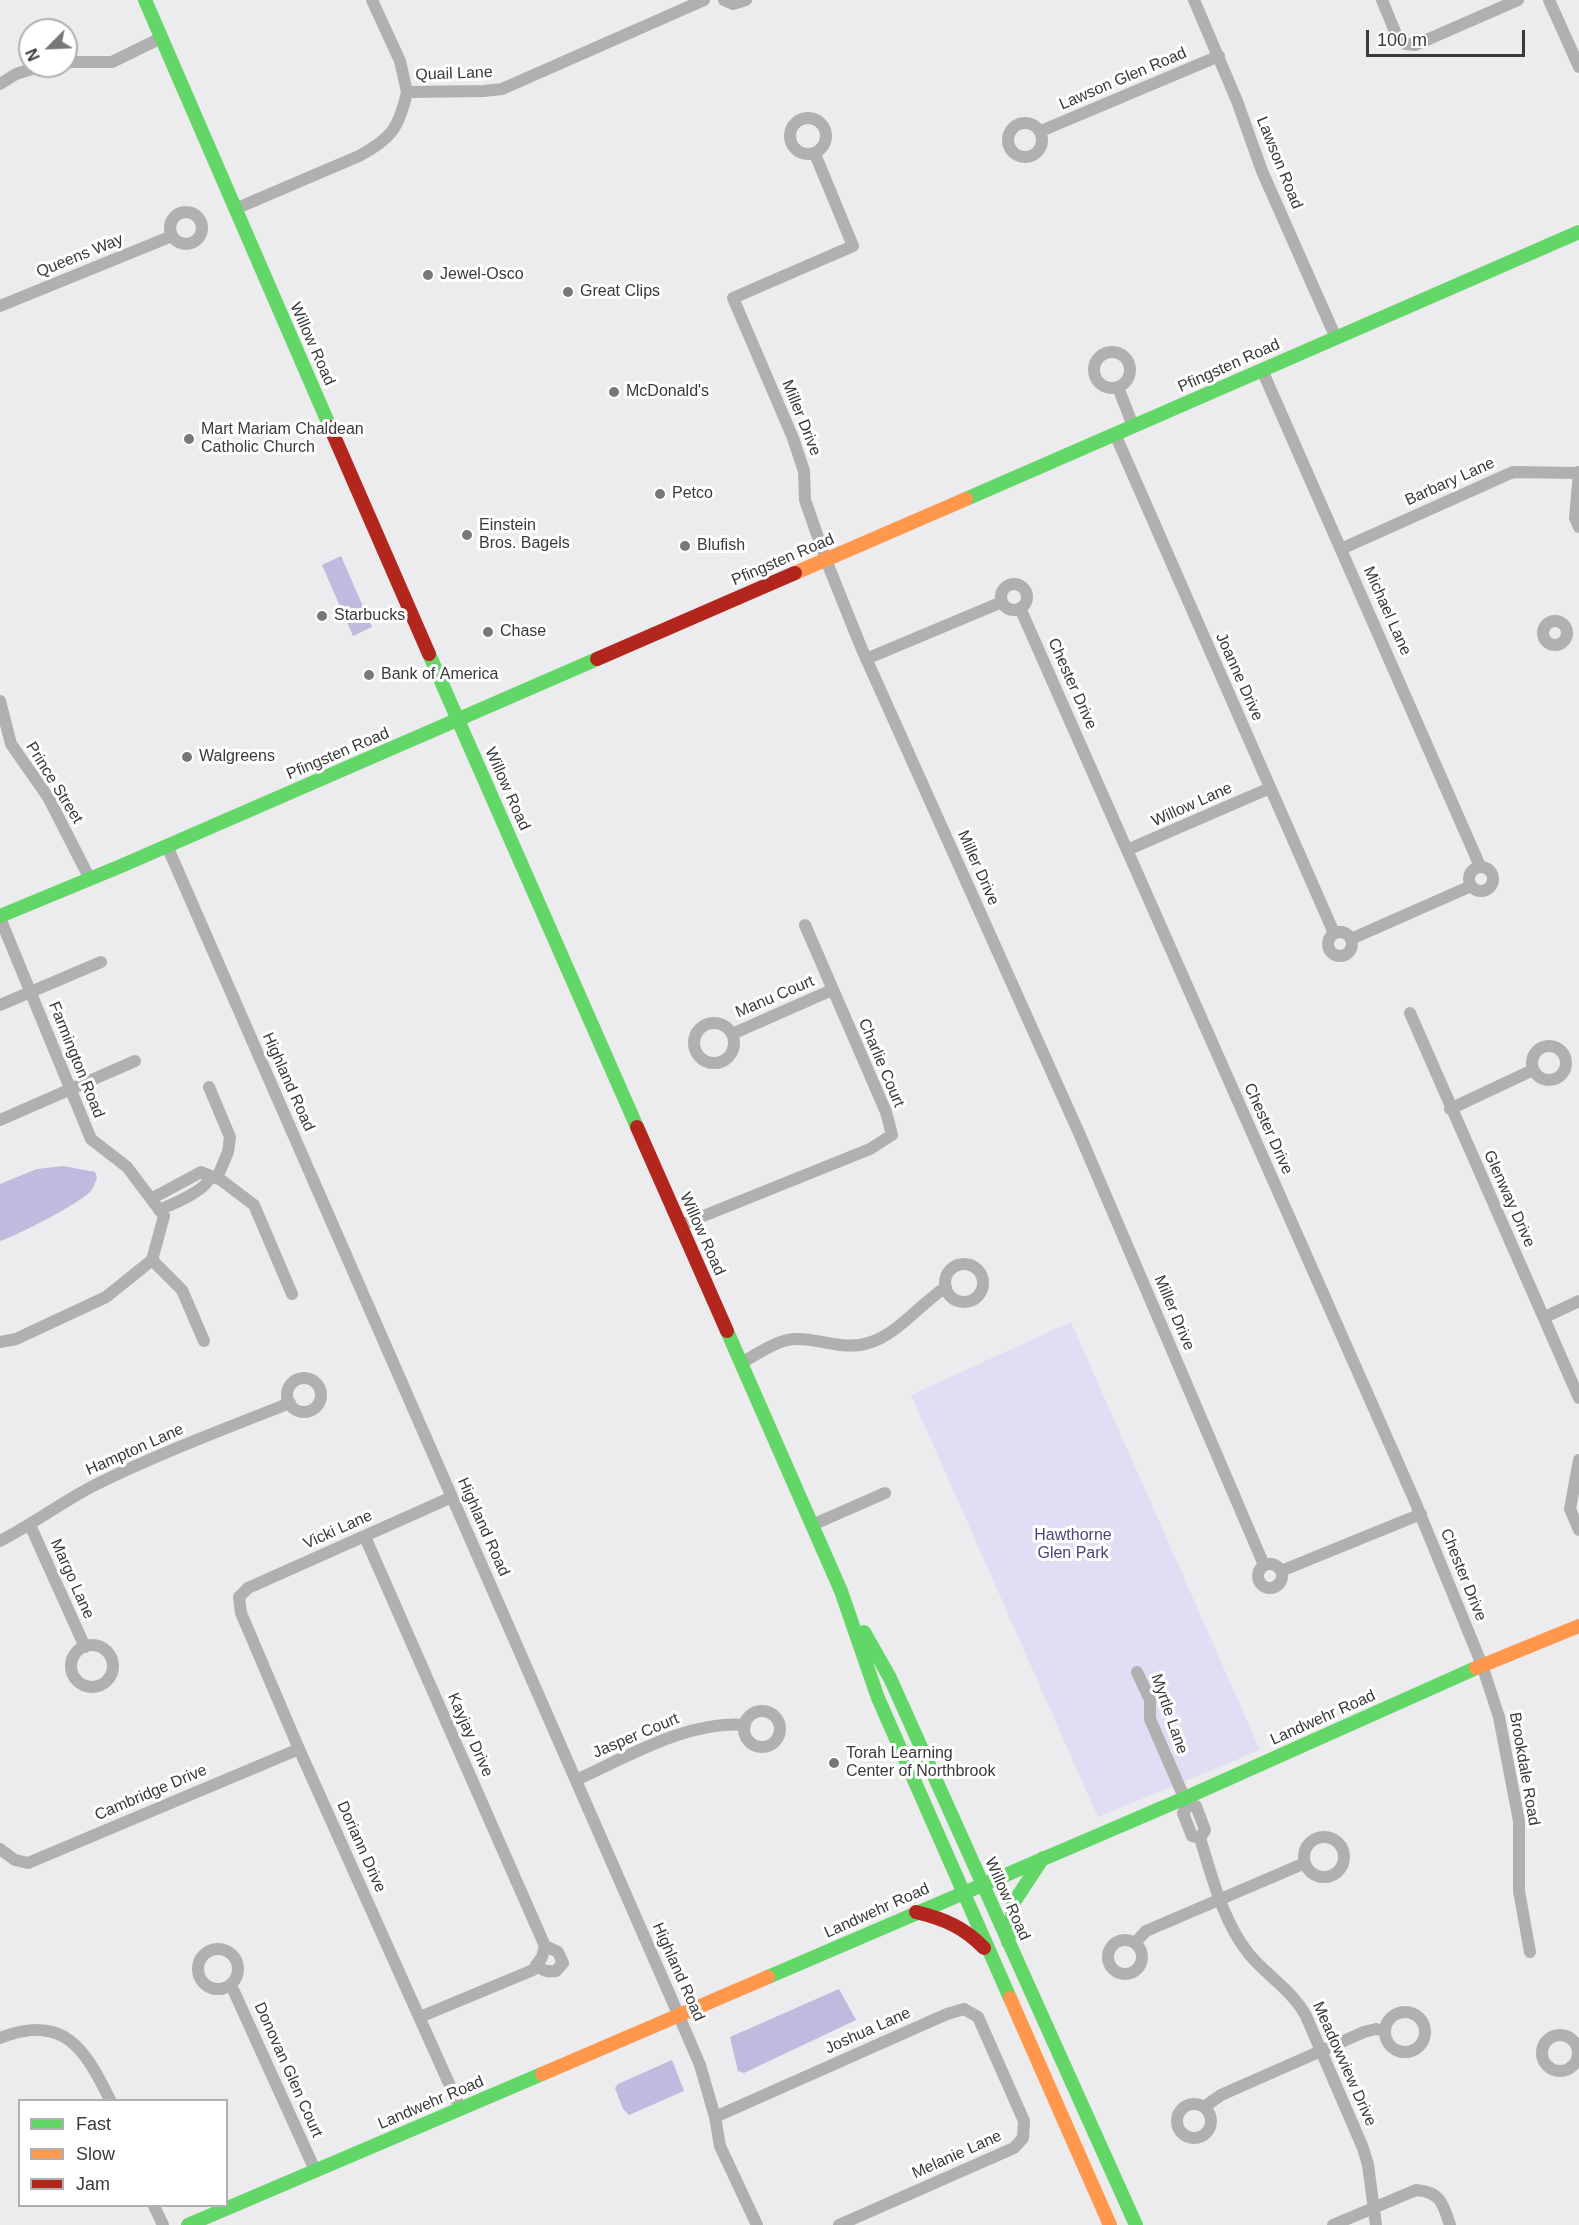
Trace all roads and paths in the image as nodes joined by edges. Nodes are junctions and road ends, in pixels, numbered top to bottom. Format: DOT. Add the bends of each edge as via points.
graph roads {
  1 [pos="145,0"];
  2 [pos="372,0"];
  3 [pos="704,0"];
  4 [pos="724,0"];
  5 [pos="746,0"];
  6 [pos="1194,0"];
  7 [pos="1382,0"];
  8 [pos="1518,0"];
  9 [pos="1549,0"];
  10 [pos="161,38"];
  11 [pos="1219,56"];
  12 [pos="78,62"];
  13 [pos="1579,67"];
  14 [pos="18,73"];
  15 [pos="0,84"];
  16 [pos="407,92"];
  17 [pos="1041,131"];
  18 [pos="815,154"];
  19 [pos="235,209"];
  20 [pos="1579,232"];
  21 [pos="172,236"];
  22 [pos="0,306"];
  23 [pos="1336,338"];
  24 [pos="1262,370"];
  25 [pos="1118,387"];
  26 [pos="1132,426"];
  27 [pos="1115,434"];
  28 [pos="1579,473"];
  29 [pos="1579,527"];
  30 [pos="1341,549"];
  31 [pos="826,560"];
  32 [pos="1002,602"];
  33 [pos="1020,608"];
  34 [pos="1579,623"];
  35 [pos="1566,628"];
  36 [pos="866,659"];
  37 [pos="0,701"];
  38 [pos="458,720"];
  39 [pos="1270,788"];
  40 [pos="167,846"];
  41 [pos="1127,850"];
  42 [pos="1480,866"];
  43 [pos="90,879"];
  44 [pos="1471,886"];
  45 [pos="0,917"];
  46 [pos="805,925"];
  47 [pos="1335,933"];
  48 [pos="1351,939"];
  49 [pos="101,962"];
  50 [pos="832,990"];
  51 [pos="30,992"];
  52 [pos="0,1005"];
  53 [pos="1410,1013"];
  54 [pos="732,1034"];
  55 [pos="135,1060"];
  56 [pos="1533,1070"];
  57 [pos="208,1087"];
  58 [pos="70,1089"];
  59 [pos="1450,1109"];
  60 [pos="0,1120"];
  61 [pos="214,1177"];
  62 [pos="151,1199"];
  63 [pos="159,1210"];
  64 [pos="681,1226"];
  65 [pos="152,1260"];
  66 [pos="946,1287"];
  67 [pos="292,1294"];
  68 [pos="1579,1301"];
  69 [pos="1545,1317"];
  70 [pos="204,1341"];
  71 [pos="0,1342"];
  72 [pos="741,1363"];
  73 [pos="1579,1398"];
  74 [pos="290,1403"];
  75 [pos="1579,1460"];
  76 [pos="885,1493"];
  77 [pos="452,1497"];
  78 [pos="1420,1514"];
  79 [pos="812,1524"];
  80 [pos="30,1525"];
  81 [pos="1579,1530"];
  82 [pos="365,1537"];
  83 [pos="0,1541"];
  84 [pos="1264,1565"];
  85 [pos="1281,1571"];
  86 [pos="841,1591"];
  87 [pos="239,1597"];
  88 [pos="1579,1626"];
  89 [pos="85,1647"];
  90 [pos="1482,1665"];
  91 [pos="1137,1672"];
  92 [pos="745,1725"];
  93 [pos="299,1749"];
  94 [pos="576,1780"];
  95 [pos="1186,1802"];
  96 [pos="0,1849"];
  97 [pos="1043,1858"];
  98 [pos="1305,1863"];
  99 [pos="981,1884"];
  100 [pos="964,1891"];
  101 [pos="1219,1898"];
  102 [pos="916,1912"];
  103 [pos="1008,1942"];
  104 [pos="1135,1943"];
  105 [pos="545,1946"];
  106 [pos="1530,1952"];
  107 [pos="995,1961"];
  108 [pos="536,1965"];
  109 [pos="231,1985"];
  110 [pos="679,2016"];
  111 [pos="420,2017"];
  112 [pos="1385,2031"];
  113 [pos="0,2038"];
  114 [pos="1321,2051"];
  115 [pos="1571,2068"];
  116 [pos="1004,2073"];
  117 [pos="1579,2079"];
  118 [pos="109,2099"];
  119 [pos="1204,2107"];
  120 [pos="460,2108"];
  121 [pos="715,2117"];
  122 [pos="315,2170"];
  123 [pos="155,2207"];
  124 [pos="1374,2208"];
  125 [pos="163,2225"];
  126 [pos="189,2225"];
  127 [pos="758,2225"];
  128 [pos="838,2225"];
  129 [pos="1110,2225"];
  130 [pos="1136,2225"];
  131 [pos="1333,2225"];
  132 [pos="1376,2225"];
  133 [pos="1450,2225"];
  1 -- 10 [label="main road, Willow Road"];
  2 -- 16 [label="street" via="400,61"];
  3 -- 16 [label="street, Quail Lane" via="501,89"];
  4 -- 5 [label="street" via="733,4"];
  6 -- 11 [label="street, Lawson Road"];
  7 -- 8 [label="street" via="1396,34 1406,44 1415,45"];
  9 -- 13 [label="street"];
  10 -- 12 [label="street" via="112,62"];
  10 -- 19 [label="main road, Willow Road"];
  11 -- 17 [label="street, Lawson Glen Road"];
  11 -- 23 [label="street, Lawson Road" via="1262,171"];
  14 -- 15 [label="street"];
  16 -- 19 [label="street, Quail Lane" via="398,122 378,146"];
  18 -- 31 [label="street, Miller Drive" via="853,246 733,298 793,438 804,471 805,500"];
  19 -- 38 [label="main road, Willow Road"];
  20 -- 23 [label="main road, Pfingsten Road"];
  21 -- 22 [label="street, Queens Way"];
  23 -- 24 [label="main road, Pfingsten Road"];
  24 -- 26 [label="main road, Pfingsten Road"];
  24 -- 30 [label="street, Michael Lane"];
  25 -- 26 [label="street"];
  26 -- 27 [label="main road, Pfingsten Road"];
  27 -- 31 [label="main road, Pfingsten Road"];
  27 -- 39 [label="street, Joanne Drive"];
  28 -- 29 [label="street" via="1575,518"];
  28 -- 30 [label="street, Barbary Lane" via="1513,472"];
  30 -- 42 [label="street, Michael Lane"];
  31 -- 36 [label="street, Miller Drive"];
  31 -- 38 [label="main road, Pfingsten Road"];
  32 -- 33 [label="street" via="1010,609"];
  32 -- 33 [label="street" via="1005,587 1020,585 1027,598"];
  32 -- 36 [label="street"];
  33 -- 41 [label="street, Chester Drive"];
  34 -- 35 [label="street"];
  36 -- 84 [label="street, Miller Drive" via="1079,1133"];
  37 -- 43 [label="street, Prince Street" via="11,744 48,797"];
  38 -- 40 [label="main road, Pfingsten Road"];
  38 -- 64 [label="main road, Willow Road"];
  39 -- 41 [label="street, Willow Lane"];
  39 -- 47 [label="street, Joanne Drive"];
  40 -- 43 [label="main road, Pfingsten Road"];
  40 -- 77 [label="street, Highland Road"];
  41 -- 78 [label="street, Chester Drive"];
  42 -- 44 [label="street" via="1470,873"];
  42 -- 44 [label="street" via="1491,871 1491,886 1481,891"];
  43 -- 45 [label="main road, Pfingsten Road"];
  44 -- 48 [label="street"];
  45 -- 51 [label="street, Farmington Road"];
  46 -- 50 [label="street, Charlie Court"];
  47 -- 48 [label="street" via="1342,932"];
  47 -- 48 [label="street" via="1328,946 1335,955 1347,954 1352,947"];
  49 -- 51 [label="street"];
  50 -- 54 [label="street, Manu Court"];
  50 -- 64 [label="street, Charlie Court" via="886,1112 892,1135 870,1149"];
  51 -- 52 [label="street"];
  51 -- 58 [label="street, Farmington Road"];
  53 -- 59 [label="street, Glenway Drive"];
  55 -- 58 [label="street"];
  56 -- 59 [label="street"];
  57 -- 61 [label="street" via="230,1137 228,1152"];
  58 -- 60 [label="street"];
  58 -- 62 [label="street, Farmington Road" via="90,1139 127,1167"];
  59 -- 69 [label="street, Glenway Drive"];
  61 -- 62 [label="street" via="201,1173"];
  61 -- 63 [label="street"];
  61 -- 67 [label="street" via="254,1205"];
  62 -- 63 [label="street, Farmington Road"];
  63 -- 65 [label="street" via="164,1216"];
  64 -- 72 [label="main road, Willow Road"];
  65 -- 70 [label="street" via="182,1290"];
  65 -- 71 [label="street" via="106,1297 16,1339"];
  66 -- 72 [label="street" via="881,1339 865,1345 793,1339"];
  68 -- 69 [label="street"];
  69 -- 73 [label="street, Glenway Drive"];
  72 -- 79 [label="main road, Willow Road"];
  74 -- 80 [label="street, Hampton Lane" via="95,1485"];
  75 -- 81 [label="street" via="1570,1509"];
  76 -- 79 [label="street"];
  77 -- 82 [label="street, Vicki Lane"];
  77 -- 94 [label="street, Highland Road"];
  78 -- 85 [label="street"];
  78 -- 90 [label="street, Chester Drive"];
  79 -- 86 [label="main road, Willow Road"];
  80 -- 83 [label="street, Hampton Lane"];
  80 -- 89 [label="street, Margo Lane"];
  82 -- 87 [label="street, Vicki Lane" via="248,1588"];
  82 -- 105 [label="street, Kayjay Drive"];
  84 -- 85 [label="street" via="1272,1564"];
  84 -- 85 [label="street" via="1258,1579 1267,1587 1277,1585"];
  86 -- 99 [label="main road, Willow Road" via="890,1678"];
  86 -- 100 [label="main road, Willow Road" via="878,1698"];
  87 -- 93 [label="street, Doriann Drive" via="241,1613"];
  88 -- 90 [label="main road, Landwehr Road"];
  90 -- 95 [label="main road, Landwehr Road"];
  90 -- 106 [label="street, Brookdale Road" via="1499,1717 1519,1821 1519,1892"];
  91 -- 95 [label="street, Myrtle Lane" via="1150,1700 1150,1719"];
  92 -- 94 [label="street, Jasper Court" via="683,1733"];
  93 -- 96 [label="street, Cambridge Drive" via="28,1863 15,1860"];
  93 -- 111 [label="street, Doriann Drive"];
  94 -- 110 [label="street, Highland Road"];
  95 -- 97 [label="main road, Landwehr Road"];
  95 -- 101 [label="street, Meadowview Drive" via="1196,1806 1202,1821 1205,1830 1200,1838"];
  97 -- 99 [label="main road, Landwehr Road"];
  97 -- 103 [label="main road" via="1014,1902"];
  98 -- 101 [label="street"];
  99 -- 100 [label="main road, Landwehr Road"];
  99 -- 103 [label="main road, Willow Road"];
  100 -- 102 [label="main road, Landwehr Road"];
  100 -- 107 [label="main road, Willow Road"];
  101 -- 104 [label="street" via="1146,1931"];
  101 -- 114 [label="street, Meadowview Drive" via="1248,1954 1300,2004"];
  102 -- 107 [label="main road" via="949,1920 967,1930"];
  102 -- 110 [label="main road, Landwehr Road"];
  103 -- 130 [label="main road, Willow Road"];
  105 -- 108 [label="street"];
  105 -- 108 [label="street, Kayjay Drive" via="558,1952 563,1963 550,1972"];
  107 -- 129 [label="main road, Willow Road"];
  108 -- 111 [label="street" via="533,1970"];
  109 -- 122 [label="street, Donovan Glen Court"];
  110 -- 120 [label="main road, Landwehr Road"];
  110 -- 121 [label="street, Highland Road" via="700,2065"];
  111 -- 120 [label="street, Doriann Drive"];
  112 -- 114 [label="street" via="1364,2032"];
  113 -- 118 [label="street" via="23,2031 50,2031 66,2038 87,2057"];
  114 -- 119 [label="street" via="1221,2095"];
  114 -- 124 [label="street, Meadowview Drive" via="1363,2148"];
  115 -- 117 [label="street"];
  116 -- 121 [label="street, Joshua Lane" via="978,2017 964,2009"];
  116 -- 128 [label="street, Melanie Lane" via="1023,2121 1023,2138 1014,2148"];
  120 -- 122 [label="main road, Landwehr Road"];
  121 -- 127 [label="street, Highland Road" via="720,2145"];
  122 -- 126 [label="main road, Landwehr Road"];
  123 -- 125 [label="street"];
  124 -- 131 [label="street"];
  124 -- 132 [label="street, Meadowview Drive"];
  124 -- 133 [label="street" via="1416,2190 1427,2191 1437,2195"];
}
